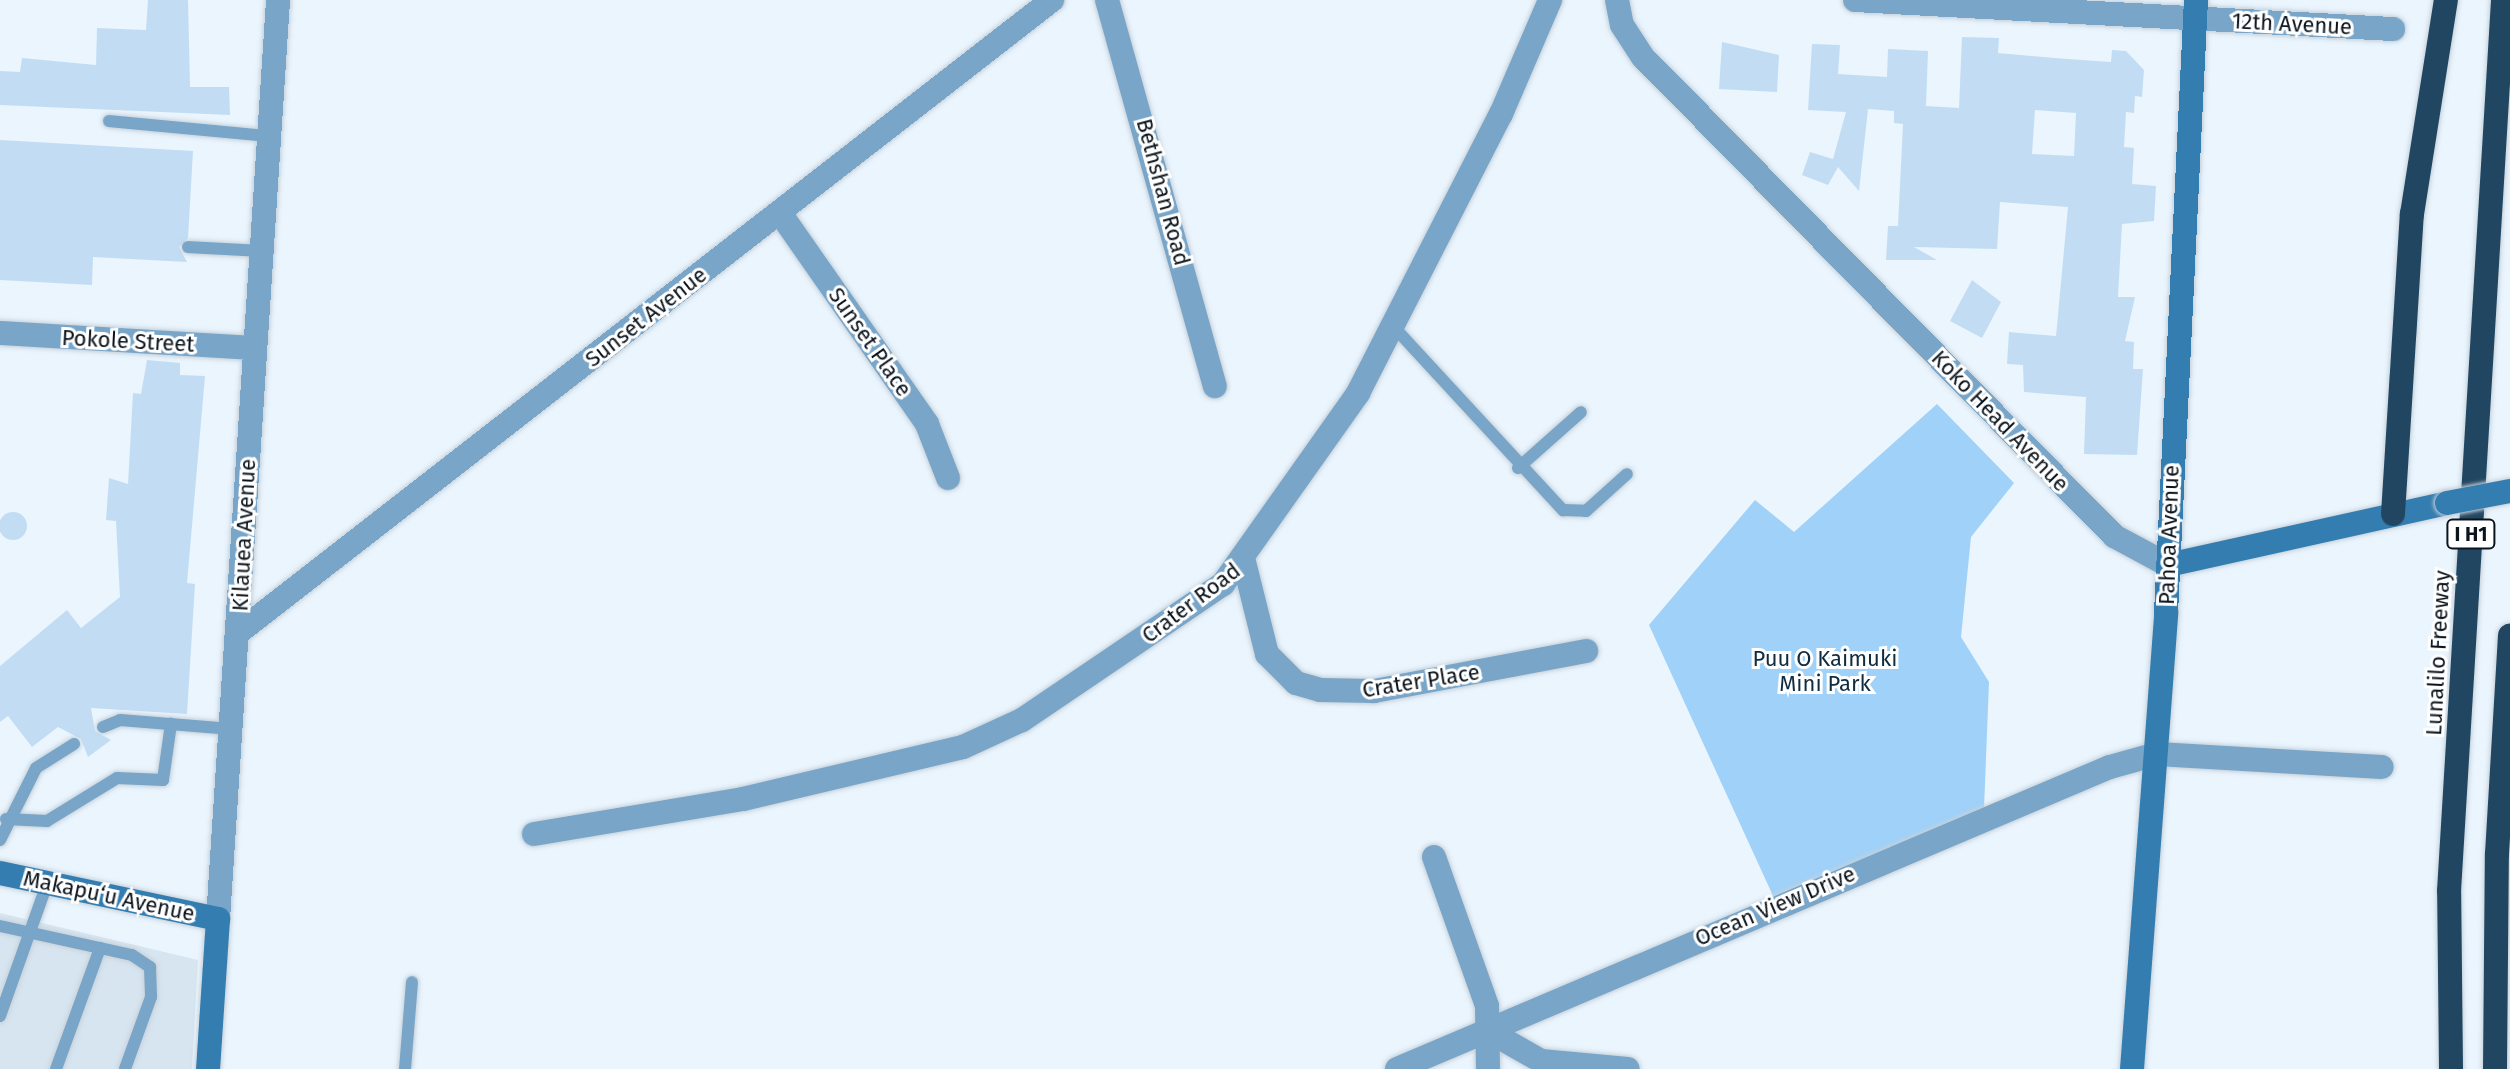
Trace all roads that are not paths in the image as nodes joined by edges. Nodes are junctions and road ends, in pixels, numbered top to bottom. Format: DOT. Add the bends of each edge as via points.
graph roads {
  1 [pos="278,0"];
  2 [pos="1052,0"];
  3 [pos="1107,0"];
  4 [pos="1550,0"];
  5 [pos="1617,0"];
  6 [pos="1855,0"];
  7 [pos="2446,0"];
  8 [pos="2503,0"];
  9 [pos="2195,8"];
  10 [pos="2393,29"];
  11 [pos="109,121"];
  12 [pos="268,136"];
  13 [pos="780,213"];
  14 [pos="188,247"];
  15 [pos="261,251"];
  16 [pos="1393,326"];
  17 [pos="0,333"];
  18 [pos="255,348"];
  19 [pos="1215,386"];
  20 [pos="1581,412"];
  21 [pos="1518,468"];
  22 [pos="1627,474"];
  23 [pos="948,478"];
  24 [pos="2510,491"];
  25 [pos="2393,514"];
  26 [pos="1244,562"];
  27 [pos="2168,565"];
  28 [pos="239,632"];
  29 [pos="2510,635"];
  30 [pos="1586,651"];
  31 [pos="171,724"];
  32 [pos="103,727"];
  33 [pos="232,729"];
  34 [pos="74,744"];
  35 [pos="2157,754"];
  36 [pos="2382,767"];
  37 [pos="6,819"];
  38 [pos="534,834"];
  39 [pos="0,840"];
  40 [pos="1434,857"];
  41 [pos="0,873"];
  42 [pos="47,884"];
  43 [pos="218,919"];
  44 [pos="0,926"];
  45 [pos="33,934"];
  46 [pos="100,948"];
  47 [pos="412,982"];
  48 [pos="0,1016"];
  49 [pos="1490,1032"];
  50 [pos="56,1069"];
  51 [pos="125,1069"];
  52 [pos="208,1069"];
  53 [pos="405,1069"];
  54 [pos="1397,1069"];
  55 [pos="1488,1069"];
  56 [pos="1628,1069"];
  57 [pos="2132,1069"];
  58 [pos="2451,1069"];
  59 [pos="2495,1069"];
  1 -- 12 [label="street, Kilauea Avenue"];
  2 -- 13 [label="street, Sunset Avenue"];
  3 -- 19 [label="street, Bethshan Road"];
  4 -- 16 [label="street, Crater Road"];
  5 -- 27 [label="street, Koko Head Avenue" via="1622,25 1643,57 2105,527 2131,550"];
  6 -- 9 [label="street, 12th Avenue"];
  7 -- 25 [label="highway" via="2412,214"];
  8 -- 58 [label="highway, Lunalilo Freeway / I H1" via="2449,891"];
  9 -- 10 [label="street, 12th Avenue"];
  9 -- 27 [label="street, Pahoa Avenue"];
  11 -- 12 [label="lane"];
  12 -- 15 [label="street, Kilauea Avenue"];
  13 -- 23 [label="street, Sunset Place" via="927,424"];
  13 -- 28 [label="street, Sunset Avenue"];
  14 -- 15 [label="lane"];
  15 -- 18 [label="street, Kilauea Avenue"];
  16 -- 21 [label="lane"];
  16 -- 26 [label="street, Crater Road" via="1358,393"];
  17 -- 18 [label="street, Pokole Street"];
  18 -- 28 [label="street, Kilauea Avenue"];
  20 -- 21 [label="lane"];
  21 -- 22 [label="lane" via="1563,510 1586,511"];
  24 -- 25 [label="street, bridge"];
  25 -- 27 [label="street"];
  26 -- 30 [label="street, Crater Place" via="1267,654 1296,683 1320,690 1374,691"];
  26 -- 38 [label="street, Crater Road" via="1197,603 978,742 743,799"];
  27 -- 35 [label="street, Pahoa Avenue"];
  28 -- 33 [label="street, Kilauea Avenue"];
  29 -- 59 [label="highway" via="2497,854"];
  31 -- 32 [label="lane" via="120,720"];
  31 -- 33 [label="lane"];
  31 -- 37 [label="lane" via="163,780 117,778 47,821"];
  33 -- 43 [label="street, Kilauea Avenue"];
  34 -- 37 [label="lane" via="36,768"];
  35 -- 36 [label="street"];
  35 -- 49 [label="street, Ocean View Drive" via="2057,787"];
  35 -- 57 [label="street, Pahoa Avenue"];
  37 -- 39 [label="lane"];
  40 -- 49 [label="street"];
  41 -- 42 [label="street, Makapu‘u Avenue"];
  42 -- 43 [label="street, Makapu‘u Avenue"];
  42 -- 45 [label="lane"];
  43 -- 52 [label="street, Kilauea Avenue"];
  44 -- 45 [label="lane"];
  45 -- 46 [label="lane"];
  45 -- 48 [label="lane"];
  46 -- 50 [label="lane"];
  46 -- 51 [label="lane" via="141,958 155,979"];
  47 -- 53 [label="lane"];
  49 -- 54 [label="street, Ocean View Drive"];
  49 -- 55 [label="street"];
  49 -- 56 [label="street" via="1541,1061"];
}
